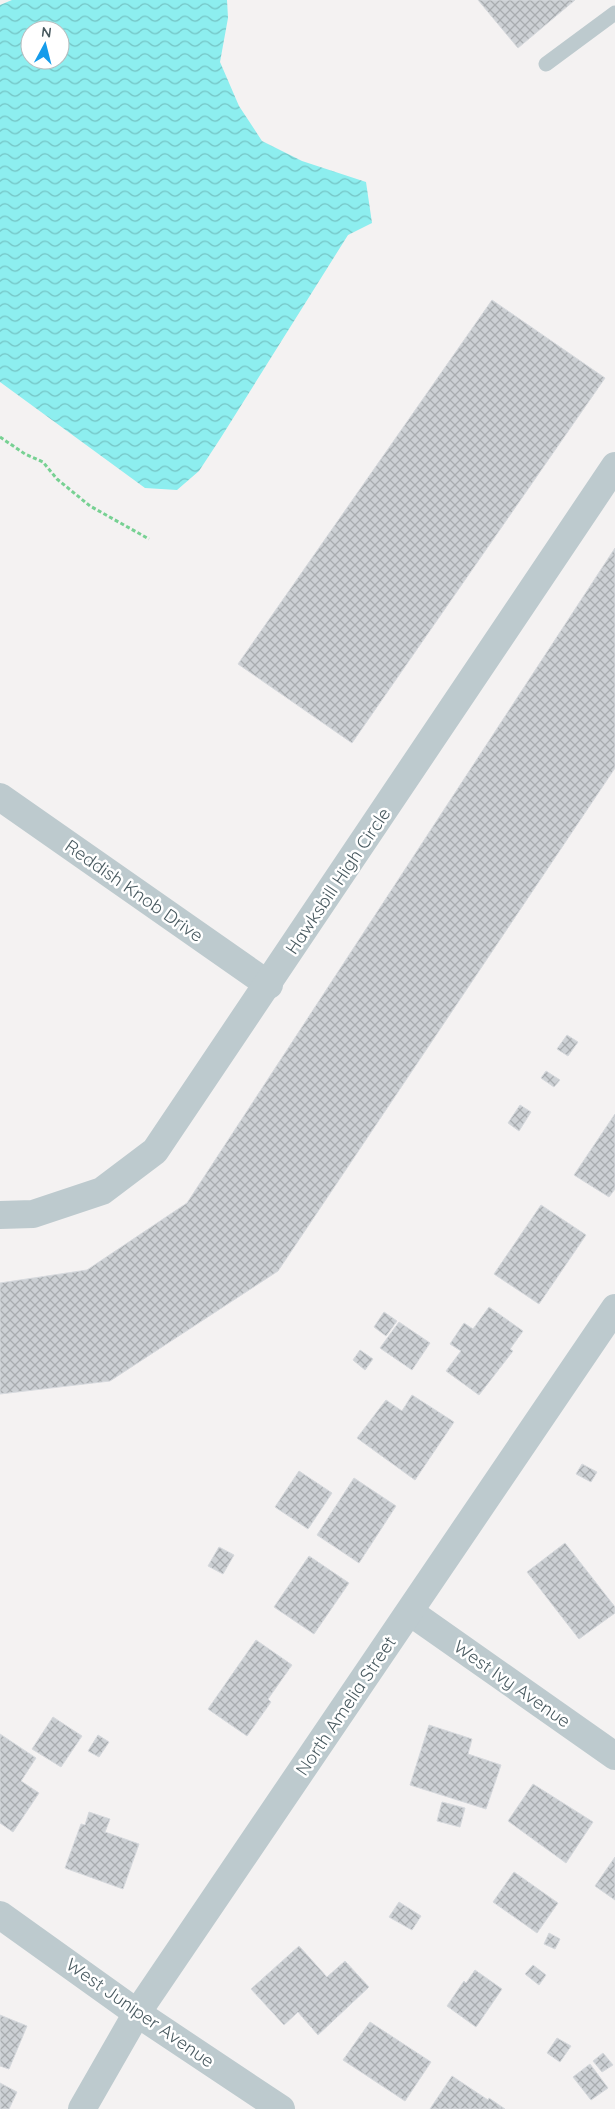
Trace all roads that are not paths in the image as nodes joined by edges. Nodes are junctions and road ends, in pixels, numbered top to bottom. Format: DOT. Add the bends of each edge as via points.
graph roads {
  1 [pos="615,13"];
  2 [pos="546,64"];
  3 [pos="615,466"];
  4 [pos="0,797"];
  5 [pos="268,985"];
  6 [pos="0,1215"];
  7 [pos="615,1308"];
  8 [pos="410,1612"];
  9 [pos="615,1756"];
  10 [pos="0,1915"];
  11 [pos="137,2013"];
  12 [pos="82,2109"];
  13 [pos="281,2109"];
  1 -- 2 [label="lane"];
  3 -- 5 [label="street, Hawksbill High Circle"];
  4 -- 5 [label="street, Reddish Knob Drive"];
  5 -- 6 [label="street, Hawksbill High Circle" via="155,1151 102,1191 33,1214"];
  7 -- 8 [label="street, North Amelia Street"];
  8 -- 9 [label="street, West Ivy Avenue"];
  8 -- 11 [label="street, North Amelia Street"];
  10 -- 11 [label="street, West Juniper Avenue"];
  11 -- 12 [label="street, North Amelia Street"];
  11 -- 13 [label="street, West Juniper Avenue"];
}
